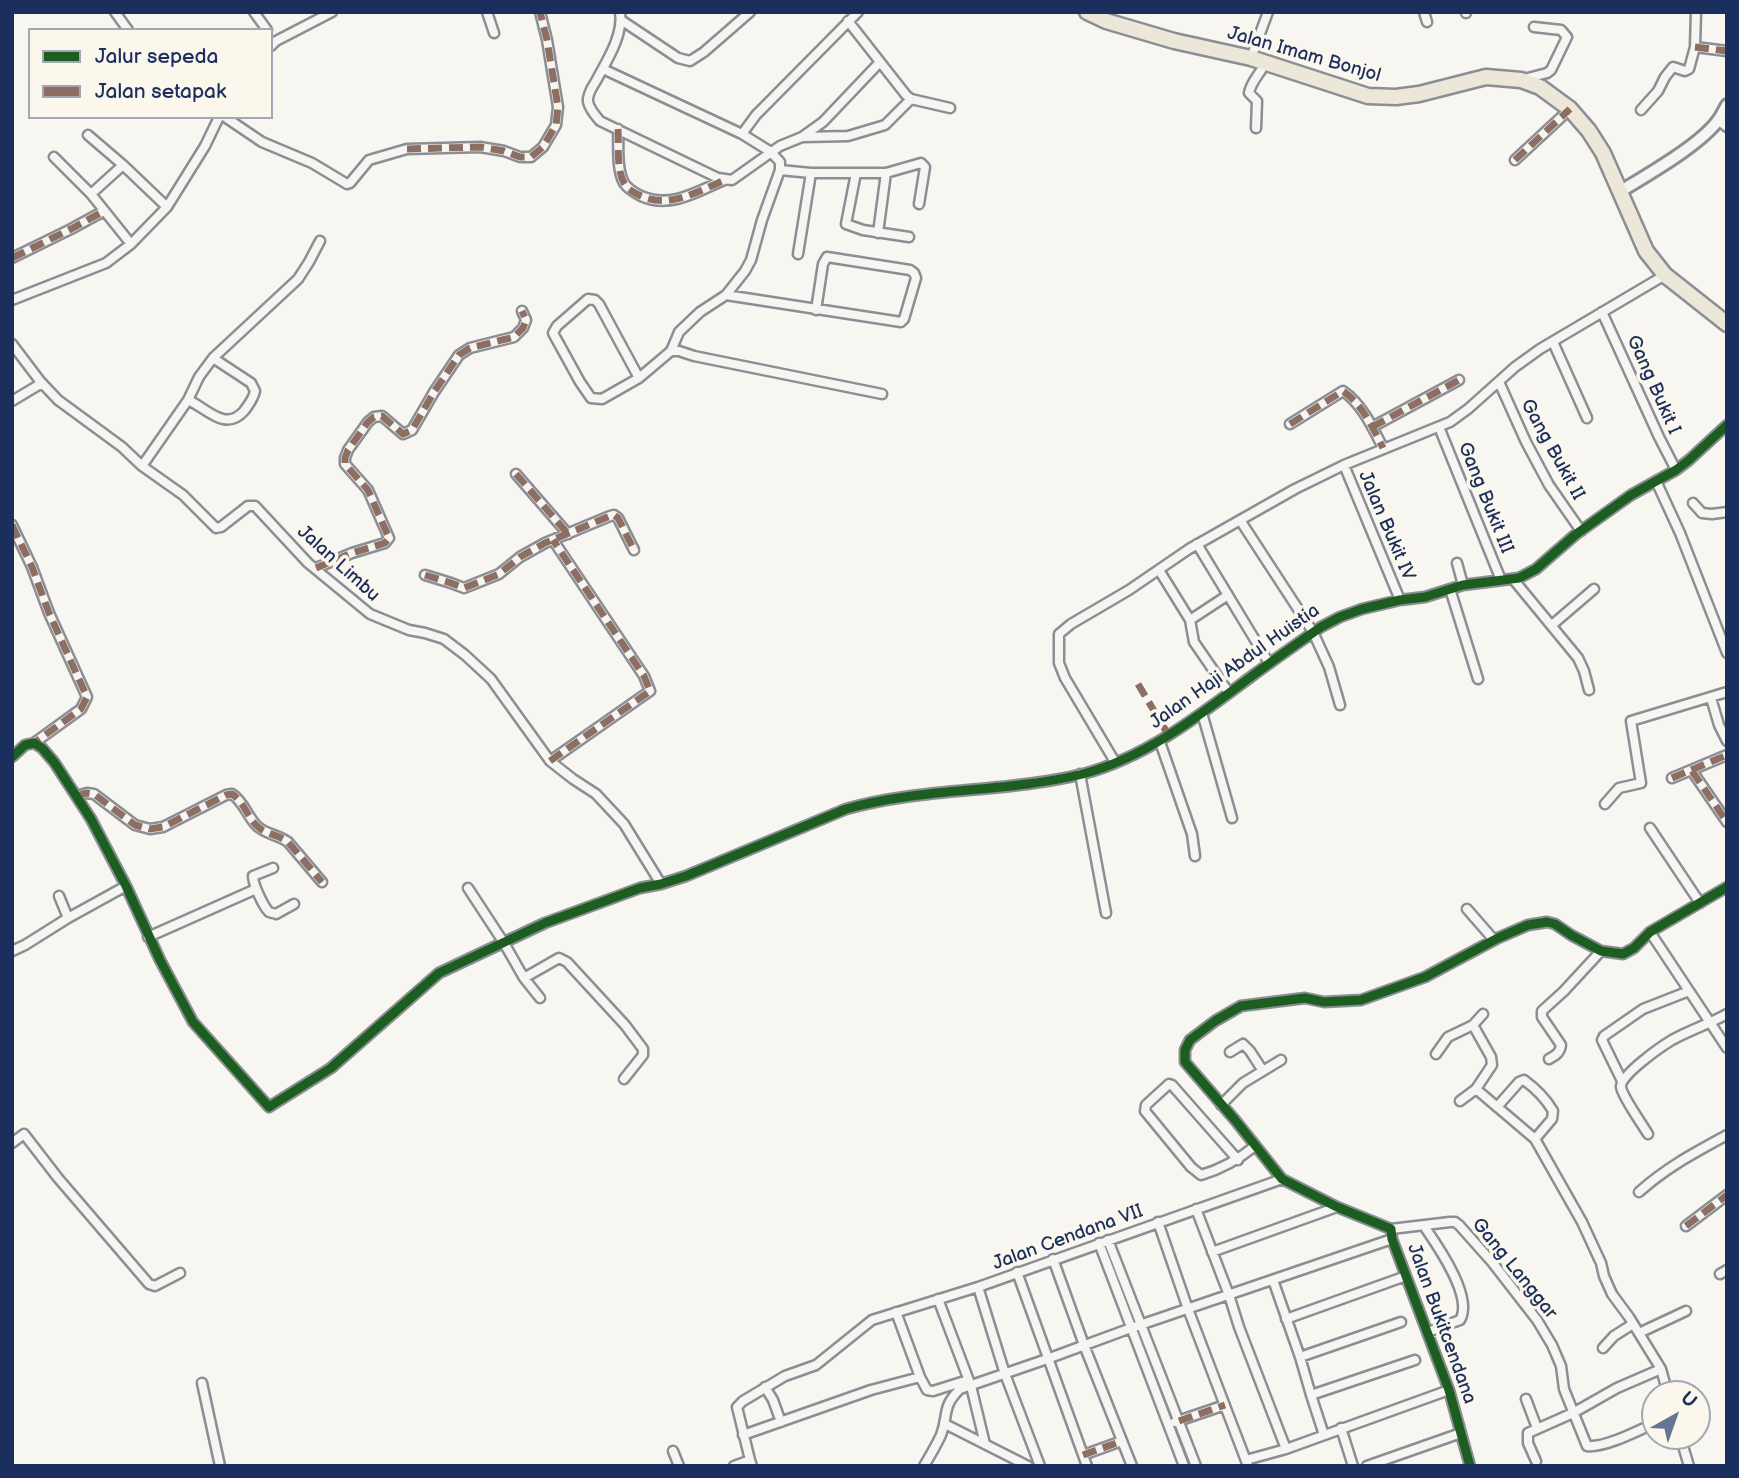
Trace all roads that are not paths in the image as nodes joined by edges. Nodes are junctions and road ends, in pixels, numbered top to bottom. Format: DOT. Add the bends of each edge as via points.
graph roads {
  1 [pos="115,12"];
  2 [pos="254,12"];
  3 [pos="332,12"];
  4 [pos="487,12"];
  5 [pos="540,12"];
  6 [pos="750,12"];
  7 [pos="858,12"];
  8 [pos="1268,12"];
  9 [pos="1424,12"];
  10 [pos="1696,12"];
  11 [pos="1089,13"];
  12 [pos="620,16"];
  13 [pos="848,21"];
  14 [pos="1427,22"];
  15 [pos="1534,27"];
  16 [pos="127,28"];
  17 [pos="266,28"];
  18 [pos="494,33"];
  19 [pos="273,41"];
  20 [pos="1695,47"];
  21 [pos="1727,51"];
  22 [pos="1258,60"];
  23 [pos="880,61"];
  24 [pos="603,69"];
  25 [pos="1521,80"];
  26 [pos="911,99"];
  27 [pos="1726,107"];
  28 [pos="950,108"];
  29 [pos="1570,109"];
  30 [pos="1641,110"];
  31 [pos="218,119"];
  32 [pos="228,119"];
  33 [pos="1723,124"];
  34 [pos="1256,128"];
  35 [pos="618,129"];
  36 [pos="742,134"];
  37 [pos="88,135"];
  38 [pos="802,137"];
  39 [pos="771,152"];
  40 [pos="54,158"];
  41 [pos="1515,160"];
  42 [pos="123,165"];
  43 [pos="780,170"];
  44 [pos="811,173"];
  45 [pos="856,173"];
  46 [pos="886,173"];
  47 [pos="725,180"];
  48 [pos="1621,191"];
  49 [pos="91,194"];
  50 [pos="919,204"];
  51 [pos="167,206"];
  52 [pos="104,211"];
  53 [pos="878,233"];
  54 [pos="909,237"];
  55 [pos="320,241"];
  56 [pos="131,244"];
  57 [pos="798,254"];
  58 [pos="12,258"];
  59 [pos="1665,275"];
  60 [pos="726,296"];
  61 [pos="12,300"];
  62 [pos="816,310"];
  63 [pos="522,311"];
  64 [pos="1602,312"];
  65 [pos="1727,324"];
  66 [pos="1553,342"];
  67 [pos="12,344"];
  68 [pos="671,351"];
  69 [pos="212,358"];
  70 [pos="639,378"];
  71 [pos="1458,380"];
  72 [pos="1499,382"];
  73 [pos="42,383"];
  74 [pos="882,394"];
  75 [pos="188,400"];
  76 [pos="12,401"];
  77 [pos="1587,418"];
  78 [pos="1290,424"];
  79 [pos="1727,425"];
  80 [pos="1373,427"];
  81 [pos="1439,427"];
  82 [pos="1382,448"];
  83 [pos="1344,465"];
  84 [pos="142,466"];
  85 [pos="1676,470"];
  86 [pos="516,474"];
  87 [pos="1656,481"];
  88 [pos="1693,503"];
  89 [pos="1727,512"];
  90 [pos="1240,520"];
  91 [pos="12,525"];
  92 [pos="1581,531"];
  93 [pos="568,534"];
  94 [pos="553,540"];
  95 [pos="1197,544"];
  96 [pos="634,550"];
  97 [pos="1457,563"];
  98 [pos="316,568"];
  99 [pos="1159,570"];
  100 [pos="425,575"];
  101 [pos="1513,579"];
  102 [pos="1501,580"];
  103 [pos="1463,585"];
  104 [pos="1450,589"];
  105 [pos="1594,589"];
  106 [pos="1228,596"];
  107 [pos="1400,600"];
  108 [pos="1189,620"];
  109 [pos="1552,625"];
  110 [pos="1313,632"];
  111 [pos="1727,653"];
  112 [pos="1269,663"];
  113 [pos="1478,679"];
  114 [pos="1589,690"];
  115 [pos="1727,692"];
  116 [pos="1229,693"];
  117 [pos="1711,698"];
  118 [pos="1340,705"];
  119 [pos="1202,713"];
  120 [pos="1727,741"];
  121 [pos="1160,742"];
  122 [pos="34,743"];
  123 [pos="1727,755"];
  124 [pos="12,757"];
  125 [pos="550,761"];
  126 [pos="1115,762"];
  127 [pos="1692,771"];
  128 [pos="1080,774"];
  129 [pos="1672,778"];
  130 [pos="76,796"];
  131 [pos="1605,804"];
  132 [pos="1232,818"];
  133 [pos="1727,821"];
  134 [pos="1650,828"];
  135 [pos="1195,856"];
  136 [pos="273,868"];
  137 [pos="322,882"];
  138 [pos="661,884"];
  139 [pos="126,886"];
  140 [pos="1727,887"];
  141 [pos="468,888"];
  142 [pos="256,889"];
  143 [pos="59,896"];
  144 [pos="1700,903"];
  145 [pos="295,904"];
  146 [pos="1467,909"];
  147 [pos="1106,913"];
  148 [pos="68,918"];
  149 [pos="1650,932"];
  150 [pos="149,937"];
  151 [pos="1494,940"];
  152 [pos="504,943"];
  153 [pos="12,951"];
  154 [pos="1601,951"];
  155 [pos="524,978"];
  156 [pos="1689,990"];
  157 [pos="540,998"];
  158 [pos="1483,1014"];
  159 [pos="1727,1014"];
  160 [pos="1711,1023"];
  161 [pos="1473,1025"];
  162 [pos="1727,1048"];
  163 [pos="1230,1052"];
  164 [pos="1436,1054"];
  165 [pos="1549,1059"];
  166 [pos="1281,1060"];
  167 [pos="1263,1071"];
  168 [pos="624,1080"];
  169 [pos="1622,1081"];
  170 [pos="1476,1089"];
  171 [pos="1460,1101"];
  172 [pos="1221,1105"];
  173 [pos="1497,1107"];
  174 [pos="1648,1134"];
  175 [pos="1727,1135"];
  176 [pos="1535,1139"];
  177 [pos="12,1143"];
  178 [pos="1255,1146"];
  179 [pos="1238,1160"];
  180 [pos="1282,1179"];
  181 [pos="1639,1192"];
  182 [pos="1727,1195"];
  183 [pos="1337,1207"];
  184 [pos="1196,1209"];
  185 [pos="1158,1223"];
  186 [pos="1423,1226"];
  187 [pos="1686,1226"];
  188 [pos="1391,1229"];
  189 [pos="1392,1240"];
  190 [pos="1104,1242"];
  191 [pos="1212,1252"];
  192 [pos="1053,1259"];
  193 [pos="1017,1272"];
  194 [pos="180,1273"];
  195 [pos="1406,1276"];
  196 [pos="1273,1280"];
  197 [pos="978,1287"];
  198 [pos="1229,1295"];
  199 [pos="939,1299"];
  200 [pos="1188,1309"];
  201 [pos="1686,1311"];
  202 [pos="897,1312"];
  203 [pos="1286,1319"];
  204 [pos="1401,1322"];
  205 [pos="1633,1324"];
  206 [pos="1142,1326"];
  207 [pos="1131,1328"];
  208 [pos="1428,1332"];
  209 [pos="1639,1333"];
  210 [pos="1084,1345"];
  211 [pos="1603,1348"];
  212 [pos="1300,1357"];
  213 [pos="1047,1359"];
  214 [pos="1415,1360"];
  215 [pos="1661,1369"];
  216 [pos="1005,1374"];
  217 [pos="920,1377"];
  218 [pos="1664,1380"];
  219 [pos="202,1383"];
  220 [pos="970,1383"];
  221 [pos="765,1387"];
  222 [pos="1449,1390"];
  223 [pos="1311,1395"];
  224 [pos="1526,1399"];
  225 [pos="1225,1405"];
  226 [pos="1573,1413"];
  227 [pos="1179,1421"];
  228 [pos="781,1422"];
  229 [pos="945,1424"];
  230 [pos="1168,1425"];
  231 [pos="1341,1428"];
  232 [pos="1537,1429"];
  233 [pos="1641,1429"];
  234 [pos="1461,1433"];
  235 [pos="743,1435"];
  236 [pos="1325,1435"];
  237 [pos="1122,1441"];
  238 [pos="985,1444"];
  239 [pos="1286,1449"];
  240 [pos="673,1451"];
  241 [pos="1083,1455"];
  242 [pos="1536,1461"];
  243 [pos="751,1463"];
  244 [pos="926,1463"];
  245 [pos="1247,1463"];
  246 [pos="220,1466"];
  247 [pos="678,1466"];
  248 [pos="734,1466"];
  249 [pos="939,1466"];
  250 [pos="1028,1466"];
  251 [pos="1040,1466"];
  252 [pos="1087,1466"];
  253 [pos="1132,1466"];
  254 [pos="1184,1466"];
  255 [pos="1196,1466"];
  256 [pos="1353,1466"];
  257 [pos="1367,1466"];
  258 [pos="1470,1466"];
  1 -- 16 [label="street"];
  2 -- 17 [label="street"];
  3 -- 19 [label="street"];
  4 -- 18 [label="street"];
  5 -- 32 [label="street" via="558,107 555,125 543,147 531,157 480,147 407,149 369,160 345,183 262,142"];
  6 -- 12 [label="street" via="690,61 678,58"];
  7 -- 13 [label="street"];
  8 -- 22 [label="street"];
  9 -- 14 [label="street"];
  10 -- 20 [label="street"];
  11 -- 22 [label="highway, Jalan Imam Bonjol" via="1174,41"];
  12 -- 24 [label="street"];
  13 -- 23 [label="street"];
  13 -- 36 [label="street"];
  15 -- 25 [label="street" via="1558,29 1567,37 1551,70"];
  20 -- 21 [label="street"];
  20 -- 30 [label="street" via="1687,71 1673,67"];
  22 -- 25 [label="highway, Jalan Imam Bonjol" via="1381,98 1419,94 1486,77"];
  22 -- 34 [label="street" via="1249,93 1257,102"];
  23 -- 26 [label="street"];
  23 -- 38 [label="street"];
  24 -- 35 [label="street" via="587,99 600,121"];
  24 -- 36 [label="street"];
  25 -- 29 [label="highway, Jalan Imam Bonjol" via="1541,87"];
  26 -- 28 [label="street"];
  26 -- 38 [label="street" via="885,125 848,136"];
  27 -- 33 [label="street"];
  29 -- 41 [label="street"];
  29 -- 48 [label="highway, Jalan Imam Bonjol" via="1603,153"];
  31 -- 51 [label="street"];
  33 -- 48 [label="street"];
  35 -- 47 [label="street"];
  35 -- 47 [label="street" via="620,172 633,192 652,201 670,201"];
  36 -- 39 [label="street"];
  37 -- 42 [label="street"];
  38 -- 39 [label="street"];
  39 -- 43 [label="street" via="780,162"];
  39 -- 47 [label="street" via="732,180"];
  40 -- 49 [label="street"];
  42 -- 49 [label="street"];
  42 -- 51 [label="street"];
  43 -- 44 [label="street"];
  43 -- 60 [label="street" via="751,260"];
  44 -- 45 [label="street"];
  44 -- 57 [label="street"];
  45 -- 46 [label="street"];
  45 -- 53 [label="street" via="846,224"];
  46 -- 50 [label="street" via="924,164"];
  46 -- 53 [label="street"];
  48 -- 59 [label="highway, Jalan Imam Bonjol" via="1646,251"];
  49 -- 52 [label="street"];
  51 -- 56 [label="street"];
  52 -- 56 [label="street"];
  52 -- 58 [label="street"];
  53 -- 54 [label="street"];
  55 -- 69 [label="street" via="298,279"];
  56 -- 61 [label="street" via="106,263"];
  59 -- 64 [label="street"];
  59 -- 65 [label="highway, Jalan Imam Bonjol"];
  60 -- 62 [label="street"];
  60 -- 68 [label="street" via="679,332"];
  62 -- 62 [label="street" via="827,257 910,270 916,278 901,322"];
  63 -- 98 [label="street" via="526,320 514,337 459,355 411,430 403,434 382,416 368,422 348,450 345,464 368,490 389,538"];
  64 -- 66 [label="street"];
  64 -- 85 [label="street, Gang Bukit I"];
  66 -- 72 [label="street"];
  66 -- 77 [label="street"];
  67 -- 73 [label="street, Jalan Limbu"];
  68 -- 70 [label="street"];
  68 -- 74 [label="street"];
  69 -- 75 [label="street"];
  69 -- 75 [label="street" via="251,383 256,391 253,400 238,417 221,420"];
  70 -- 70 [label="street" via="602,399 591,398 553,334 557,326 588,299 595,300"];
  71 -- 80 [label="street"];
  72 -- 81 [label="street"];
  72 -- 92 [label="street, Gang Bukit II" via="1549,485"];
  73 -- 76 [label="street"];
  73 -- 84 [label="street, Jalan Limbu"];
  75 -- 84 [label="street"];
  78 -- 80 [label="street" via="1343,391"];
  79 -- 85 [label="street, Jalan Haji Abdul Huistia"];
  80 -- 82 [label="street"];
  81 -- 82 [label="street"];
  81 -- 102 [label="street, Gang Bukit III"];
  82 -- 83 [label="street"];
  83 -- 90 [label="street"];
  83 -- 107 [label="street, Jalan Bukit IV"];
  84 -- 98 [label="street, Jalan Limbu" via="183,495 216,528 255,506"];
  85 -- 87 [label="street, Jalan Haji Abdul Huistia"];
  86 -- 93 [label="street"];
  87 -- 92 [label="street, Jalan Haji Abdul Huistia"];
  87 -- 111 [label="street"];
  88 -- 89 [label="street" via="1702,513"];
  90 -- 95 [label="street"];
  90 -- 110 [label="street"];
  91 -- 122 [label="street" via="87,697 81,709"];
  92 -- 101 [label="street, Jalan Haji Abdul Huistia" via="1536,569"];
  93 -- 94 [label="street"];
  93 -- 96 [label="street" via="614,515"];
  94 -- 100 [label="street" via="499,574 464,588"];
  94 -- 125 [label="street" via="650,691"];
  95 -- 99 [label="street"];
  95 -- 106 [label="street"];
  97 -- 103 [label="street"];
  98 -- 125 [label="street, Jalan Limbu" via="370,614 444,639 465,654 491,679"];
  99 -- 108 [label="street"];
  99 -- 126 [label="street" via="1059,634 1059,663 1065,678"];
  101 -- 102 [label="street, Jalan Haji Abdul Huistia"];
  101 -- 109 [label="street"];
  102 -- 103 [label="street, Jalan Haji Abdul Huistia"];
  103 -- 104 [label="street, Jalan Haji Abdul Huistia"];
  104 -- 107 [label="street, Jalan Haji Abdul Huistia"];
  104 -- 113 [label="street"];
  105 -- 109 [label="street"];
  106 -- 108 [label="street"];
  106 -- 112 [label="street"];
  107 -- 110 [label="street, Jalan Haji Abdul Huistia" via="1340,617"];
  108 -- 116 [label="street" via="1194,642"];
  109 -- 114 [label="street" via="1578,658"];
  110 -- 112 [label="street, Jalan Haji Abdul Huistia"];
  110 -- 118 [label="street"];
  112 -- 116 [label="street, Jalan Haji Abdul Huistia"];
  115 -- 117 [label="street"];
  116 -- 119 [label="street, Jalan Haji Abdul Huistia"];
  117 -- 120 [label="street"];
  117 -- 131 [label="street" via="1631,721 1641,783 1619,788"];
  119 -- 121 [label="street, Jalan Haji Abdul Huistia"];
  119 -- 132 [label="street"];
  121 -- 126 [label="street, Jalan Haji Abdul Huistia"];
  121 -- 135 [label="street" via="1192,834"];
  122 -- 124 [label="street"];
  122 -- 130 [label="street" via="54,762"];
  123 -- 127 [label="street"];
  125 -- 138 [label="street, Jalan Limbu" via="596,794 624,824"];
  126 -- 128 [label="street, Jalan Haji Abdul Huistia"];
  127 -- 129 [label="street"];
  127 -- 133 [label="street"];
  128 -- 138 [label="street, Jalan Haji Abdul Huistia" via="871,802"];
  128 -- 147 [label="street"];
  130 -- 137 [label="street" via="94,794 135,825 150,830 232,794 260,829 288,842"];
  130 -- 139 [label="street"];
  134 -- 144 [label="street"];
  136 -- 142 [label="street" via="253,876"];
  138 -- 152 [label="street, Jalan Haji Abdul Huistia" via="545,923"];
  139 -- 148 [label="street"];
  139 -- 150 [label="street"];
  140 -- 144 [label="street"];
  141 -- 152 [label="street"];
  142 -- 145 [label="street" via="273,914"];
  142 -- 150 [label="street"];
  143 -- 148 [label="street"];
  144 -- 149 [label="street"];
  146 -- 151 [label="street"];
  148 -- 153 [label="street"];
  149 -- 154 [label="street" via="1623,954"];
  149 -- 156 [label="street"];
  150 -- 152 [label="street, Jalan Haji Abdul Huistia" via="193,1021 269,1107 331,1068 439,973"];
  151 -- 154 [label="street" via="1547,922"];
  151 -- 172 [label="street, Jalan Bukitcendana" via="1425,977 1361,1000 1305,998 1241,1006 1224,1016 1190,1040 1184,1058"];
  152 -- 155 [label="street"];
  154 -- 165 [label="street" via="1542,1011 1561,1045"];
  155 -- 157 [label="street"];
  155 -- 168 [label="street" via="559,958 567,961 643,1049 640,1061"];
  156 -- 160 [label="street"];
  156 -- 169 [label="street" via="1643,1009 1604,1035 1602,1040"];
  158 -- 161 [label="street"];
  159 -- 160 [label="street"];
  160 -- 162 [label="street"];
  160 -- 169 [label="street" via="1672,1040"];
  161 -- 164 [label="street" via="1448,1037"];
  161 -- 170 [label="street" via="1492,1065"];
  163 -- 167 [label="street" via="1243,1044"];
  166 -- 167 [label="street"];
  167 -- 172 [label="street"];
  169 -- 174 [label="street" via="1624,1095"];
  170 -- 171 [label="street"];
  170 -- 173 [label="street"];
  172 -- 178 [label="street, Jalan Bukitcendana"];
  173 -- 176 [label="street"];
  173 -- 176 [label="street" via="1519,1082 1527,1082 1553,1111"];
  175 -- 181 [label="street" via="1660,1173"];
  176 -- 205 [label="street" via="1586,1230 1612,1294"];
  177 -- 194 [label="street" via="24,1134 149,1284 155,1286"];
  178 -- 179 [label="street"];
  178 -- 180 [label="street, Jalan Bukitcendana"];
  179 -- 179 [label="street" via="1201,1175 1144,1111 1146,1105 1169,1084 1174,1086"];
  180 -- 183 [label="street, Jalan Bukitcendana"];
  180 -- 184 [label="street, Jalan Cendana VII"];
  182 -- 187 [label="street"];
  183 -- 188 [label="street, Jalan Bukitcendana"];
  183 -- 191 [label="street"];
  184 -- 185 [label="street, Jalan Cendana VII"];
  184 -- 191 [label="street"];
  185 -- 190 [label="street, Jalan Cendana VII"];
  185 -- 200 [label="street"];
  186 -- 188 [label="street, Gang Langgar"];
  186 -- 208 [label="street" via="1449,1266 1463,1309 1460,1320"];
  186 -- 226 [label="street, Gang Langgar" via="1455,1222 1492,1262 1552,1345"];
  188 -- 189 [label="street, Jalan Bukitcendana"];
  189 -- 195 [label="street, Jalan Bukitcendana"];
  189 -- 196 [label="street"];
  190 -- 192 [label="street, Jalan Cendana VII"];
  190 -- 206 [label="street"];
  190 -- 207 [label="street"];
  191 -- 198 [label="street"];
  192 -- 193 [label="street, Jalan Cendana VII"];
  192 -- 210 [label="street"];
  193 -- 197 [label="street, Jalan Cendana VII"];
  193 -- 213 [label="street"];
  195 -- 203 [label="street"];
  195 -- 208 [label="street, Jalan Bukitcendana"];
  196 -- 198 [label="street"];
  196 -- 203 [label="street"];
  197 -- 199 [label="street, Jalan Cendana VII"];
  197 -- 216 [label="street"];
  198 -- 200 [label="street"];
  198 -- 239 [label="street"];
  199 -- 202 [label="street, Jalan Cendana VII"];
  199 -- 220 [label="street"];
  200 -- 206 [label="street"];
  200 -- 225 [label="street"];
  201 -- 209 [label="street"];
  202 -- 217 [label="street"];
  202 -- 221 [label="street, Jalan Cendana VII" via="872,1320 816,1365"];
  203 -- 212 [label="street"];
  204 -- 212 [label="street"];
  205 -- 209 [label="street"];
  205 -- 211 [label="street"];
  206 -- 207 [label="street"];
  206 -- 227 [label="street"];
  207 -- 210 [label="street"];
  207 -- 230 [label="street"];
  208 -- 222 [label="street, Jalan Bukitcendana"];
  209 -- 215 [label="street"];
  210 -- 213 [label="street"];
  210 -- 237 [label="street"];
  212 -- 223 [label="street"];
  213 -- 216 [label="street"];
  213 -- 241 [label="street"];
  214 -- 223 [label="street"];
  215 -- 218 [label="street"];
  215 -- 226 [label="street"];
  216 -- 220 [label="street"];
  216 -- 251 [label="street"];
  217 -- 220 [label="street" via="927,1390 933,1391"];
  217 -- 228 [label="street"];
  219 -- 246 [label="street"];
  220 -- 229 [label="street" via="951,1398"];
  220 -- 238 [label="street"];
  221 -- 228 [label="street"];
  221 -- 235 [label="street, Jalan Cendana VII" via="737,1407"];
  222 -- 231 [label="street"];
  222 -- 234 [label="street, Jalan Bukitcendana"];
  223 -- 236 [label="street"];
  224 -- 232 [label="street"];
  225 -- 227 [label="street"];
  225 -- 245 [label="street"];
  226 -- 232 [label="street"];
  226 -- 233 [label="street, Gang Langgar" via="1590,1448"];
  227 -- 230 [label="street"];
  227 -- 255 [label="street"];
  228 -- 235 [label="street"];
  229 -- 238 [label="street"];
  229 -- 244 [label="street"];
  230 -- 254 [label="street"];
  231 -- 236 [label="street"];
  231 -- 256 [label="street"];
  232 -- 242 [label="street" via="1527,1435"];
  234 -- 257 [label="street"];
  234 -- 258 [label="street, Jalan Bukitcendana"];
  235 -- 243 [label="street"];
  236 -- 239 [label="street"];
  237 -- 241 [label="street"];
  237 -- 253 [label="street"];
  238 -- 250 [label="street"];
  239 -- 245 [label="street"];
  240 -- 247 [label="street"];
  241 -- 252 [label="street"];
  243 -- 248 [label="street"];
  244 -- 249 [label="street"];
}
